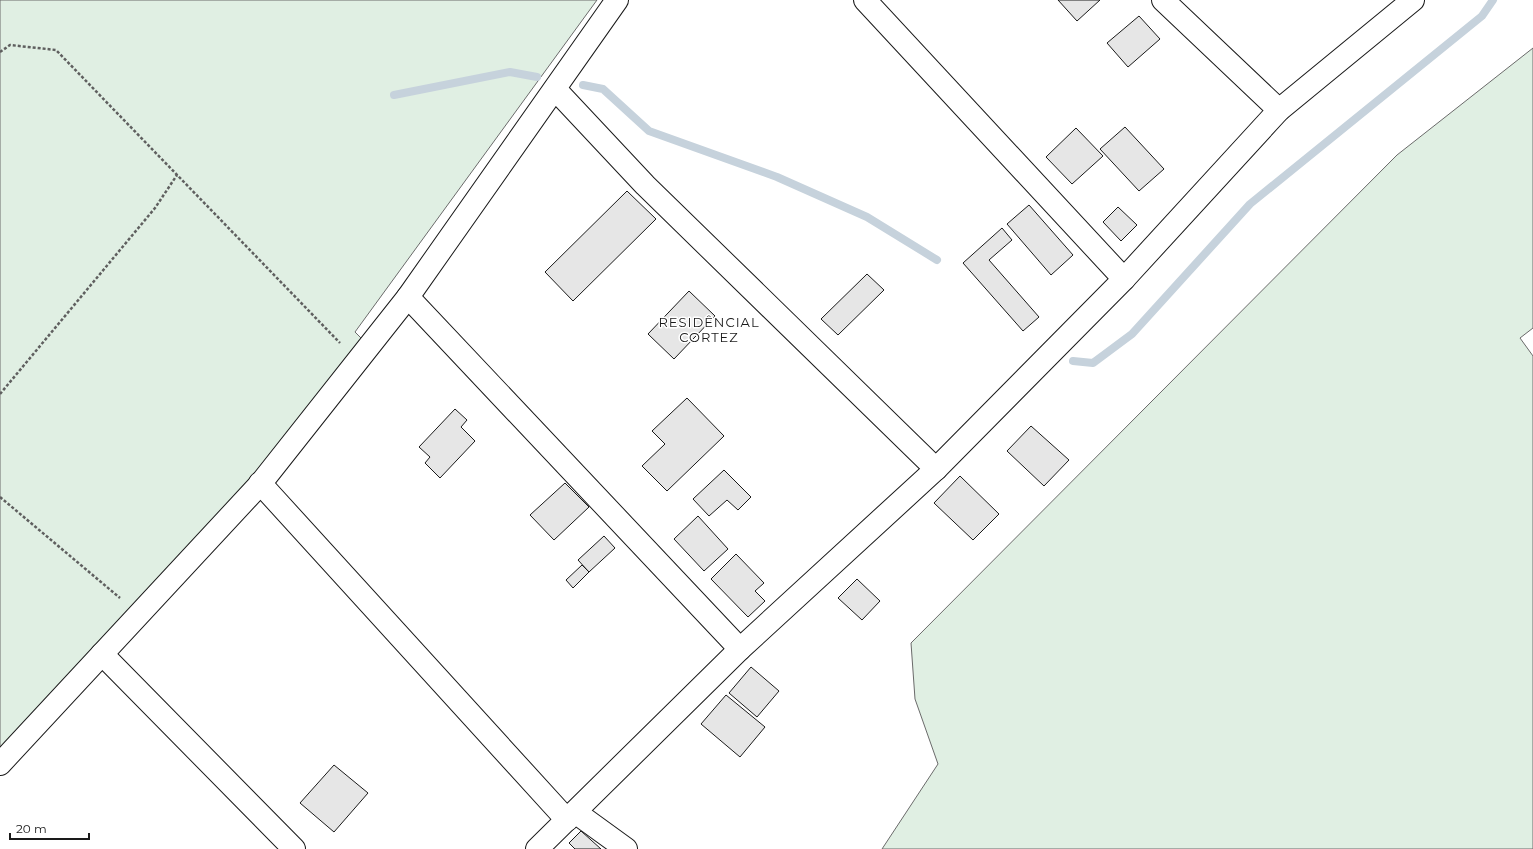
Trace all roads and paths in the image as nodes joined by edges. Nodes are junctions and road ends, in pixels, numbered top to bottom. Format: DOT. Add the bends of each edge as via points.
graph roads {
  1 [pos="617,0"];
  2 [pos="865,0"];
  3 [pos="1163,0"];
  4 [pos="1413,0"];
  5 [pos="0,52"];
  6 [pos="555,89"];
  7 [pos="1279,110"];
  8 [pos="177,175"];
  9 [pos="1124,279"];
  10 [pos="408,297"];
  11 [pos="357,360"];
  12 [pos="0,394"];
  13 [pos="936,468"];
  14 [pos="260,483"];
  15 [pos="0,497"];
  16 [pos="139,614"];
  17 [pos="740,649"];
  18 [pos="102,654"];
  19 [pos="0,764"];
  20 [pos="571,816"];
  21 [pos="294,849"];
  22 [pos="537,849"];
  23 [pos="626,849"];
  1 -- 6 [label="street"];
  2 -- 9 [label="street"];
  3 -- 7 [label="street"];
  4 -- 7 [label="street"];
  5 -- 8 [label="path" via="10,45 56,50"];
  6 -- 10 [label="street"];
  6 -- 13 [label="street" via="645,185"];
  7 -- 9 [label="street"];
  8 -- 11 [label="path"];
  8 -- 12 [label="path" via="155,208"];
  9 -- 13 [label="street"];
  10 -- 11 [label="street"];
  10 -- 17 [label="street"];
  11 -- 14 [label="street"];
  13 -- 17 [label="street"];
  14 -- 16 [label="street"];
  14 -- 20 [label="street"];
  15 -- 16 [label="path"];
  16 -- 18 [label="street"];
  17 -- 20 [label="street"];
  18 -- 19 [label="street"];
  18 -- 21 [label="street"];
  20 -- 22 [label="street"];
  20 -- 23 [label="street"];
}
